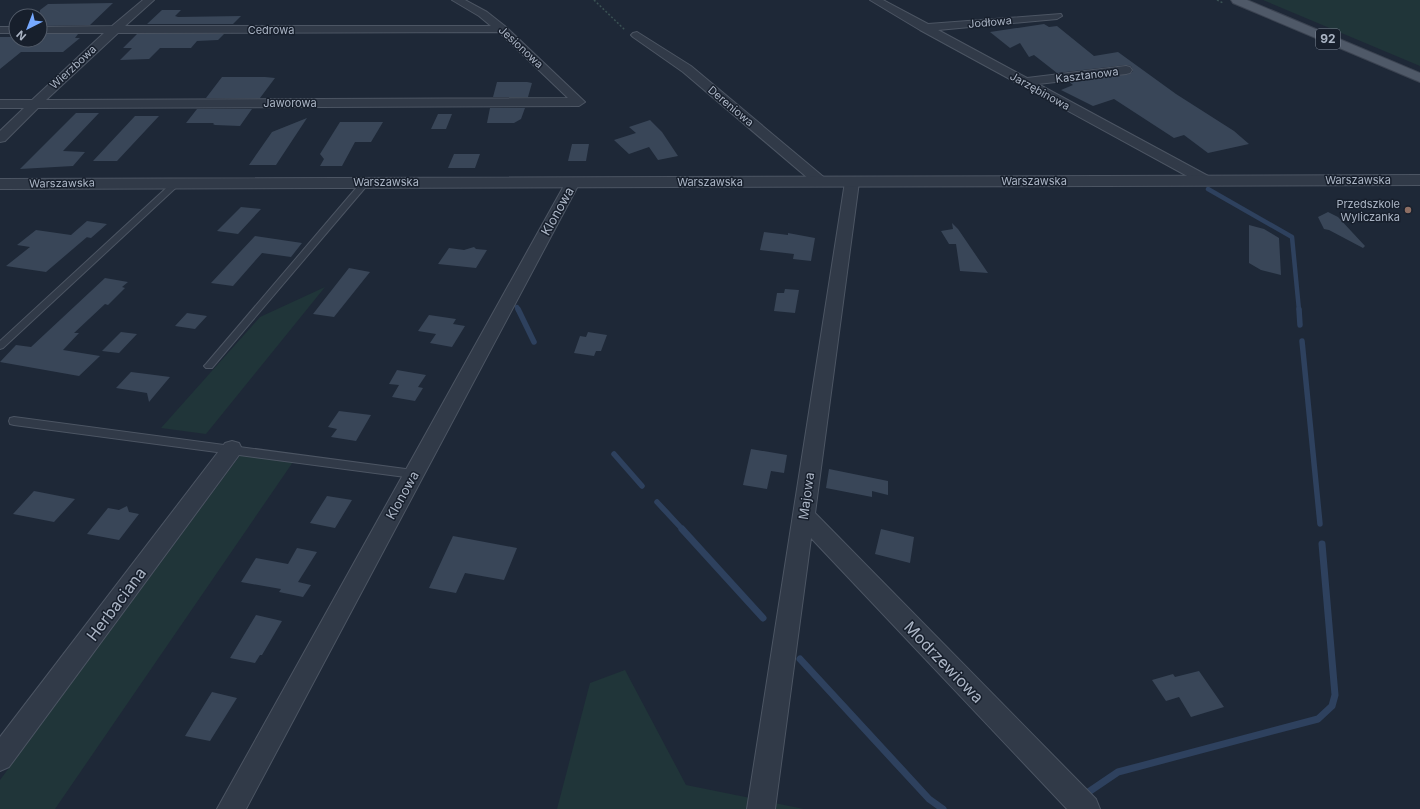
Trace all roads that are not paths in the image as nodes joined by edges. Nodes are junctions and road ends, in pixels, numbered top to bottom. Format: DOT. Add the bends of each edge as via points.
graph roads {
  1 [pos="149,0"];
  2 [pos="457,0"];
  3 [pos="875,0"];
  4 [pos="1237,0"];
  5 [pos="1057,16"];
  6 [pos="924,28"];
  7 [pos="502,29"];
  8 [pos="48,30"];
  9 [pos="114,30"];
  10 [pos="637,36"];
  11 [pos="1126,70"];
  12 [pos="1420,78"];
  13 [pos="1024,82"];
  14 [pos="579,102"];
  15 [pos="0,104"];
  16 [pos="33,104"];
  17 [pos="0,138"];
  18 [pos="1205,180"];
  19 [pos="1420,180"];
  20 [pos="178,182"];
  21 [pos="366,182"];
  22 [pos="573,182"];
  23 [pos="820,182"];
  24 [pos="852,182"];
  25 [pos="0,184"];
  26 [pos="0,346"];
  27 [pos="209,366"];
  28 [pos="14,421"];
  29 [pos="232,449"];
  30 [pos="413,474"];
  31 [pos="803,515"];
  32 [pos="0,758"];
  33 [pos="231,809"];
  34 [pos="761,809"];
  35 [pos="1086,809"];
  1 -- 9 [label="street, Wierzbowa"];
  2 -- 7 [label="street, Jesionowa" via="483,14"];
  3 -- 6 [label="street, Jarzębinowa"];
  4 -- 12 [label="main road, 92"];
  5 -- 6 [label="street, Jodłowa"];
  6 -- 13 [label="street, Jarzębinowa"];
  7 -- 9 [label="street, Cedrowa"];
  7 -- 14 [label="street, Jesionowa"];
  8 -- 9 [label="street, Cedrowa"];
  9 -- 16 [label="street, Wierzbowa"];
  10 -- 23 [label="street, Dereniowa" via="687,69"];
  11 -- 13 [label="street, Kasztanowa"];
  13 -- 18 [label="street, Jarzębinowa"];
  14 -- 16 [label="street, Jaworowa"];
  15 -- 16 [label="street, Jaworowa"];
  16 -- 17 [label="street, Wierzbowa"];
  18 -- 19 [label="street, Warszawska"];
  18 -- 24 [label="street, Warszawska"];
  20 -- 21 [label="street, Warszawska"];
  20 -- 25 [label="street, Warszawska"];
  20 -- 26 [label="lane"];
  21 -- 22 [label="street, Warszawska"];
  21 -- 27 [label="lane"];
  22 -- 23 [label="street, Warszawska"];
  22 -- 30 [label="street, Klonowa"];
  23 -- 24 [label="street, Warszawska"];
  24 -- 31 [label="street, Majowa"];
  28 -- 29 [label="lane"];
  29 -- 30 [label="lane"];
  29 -- 32 [label="street, Herbaciana"];
  30 -- 33 [label="street, Klonowa"];
  31 -- 34 [label="street, Majowa"];
  31 -- 35 [label="street, Modrzewiowa"];
}
